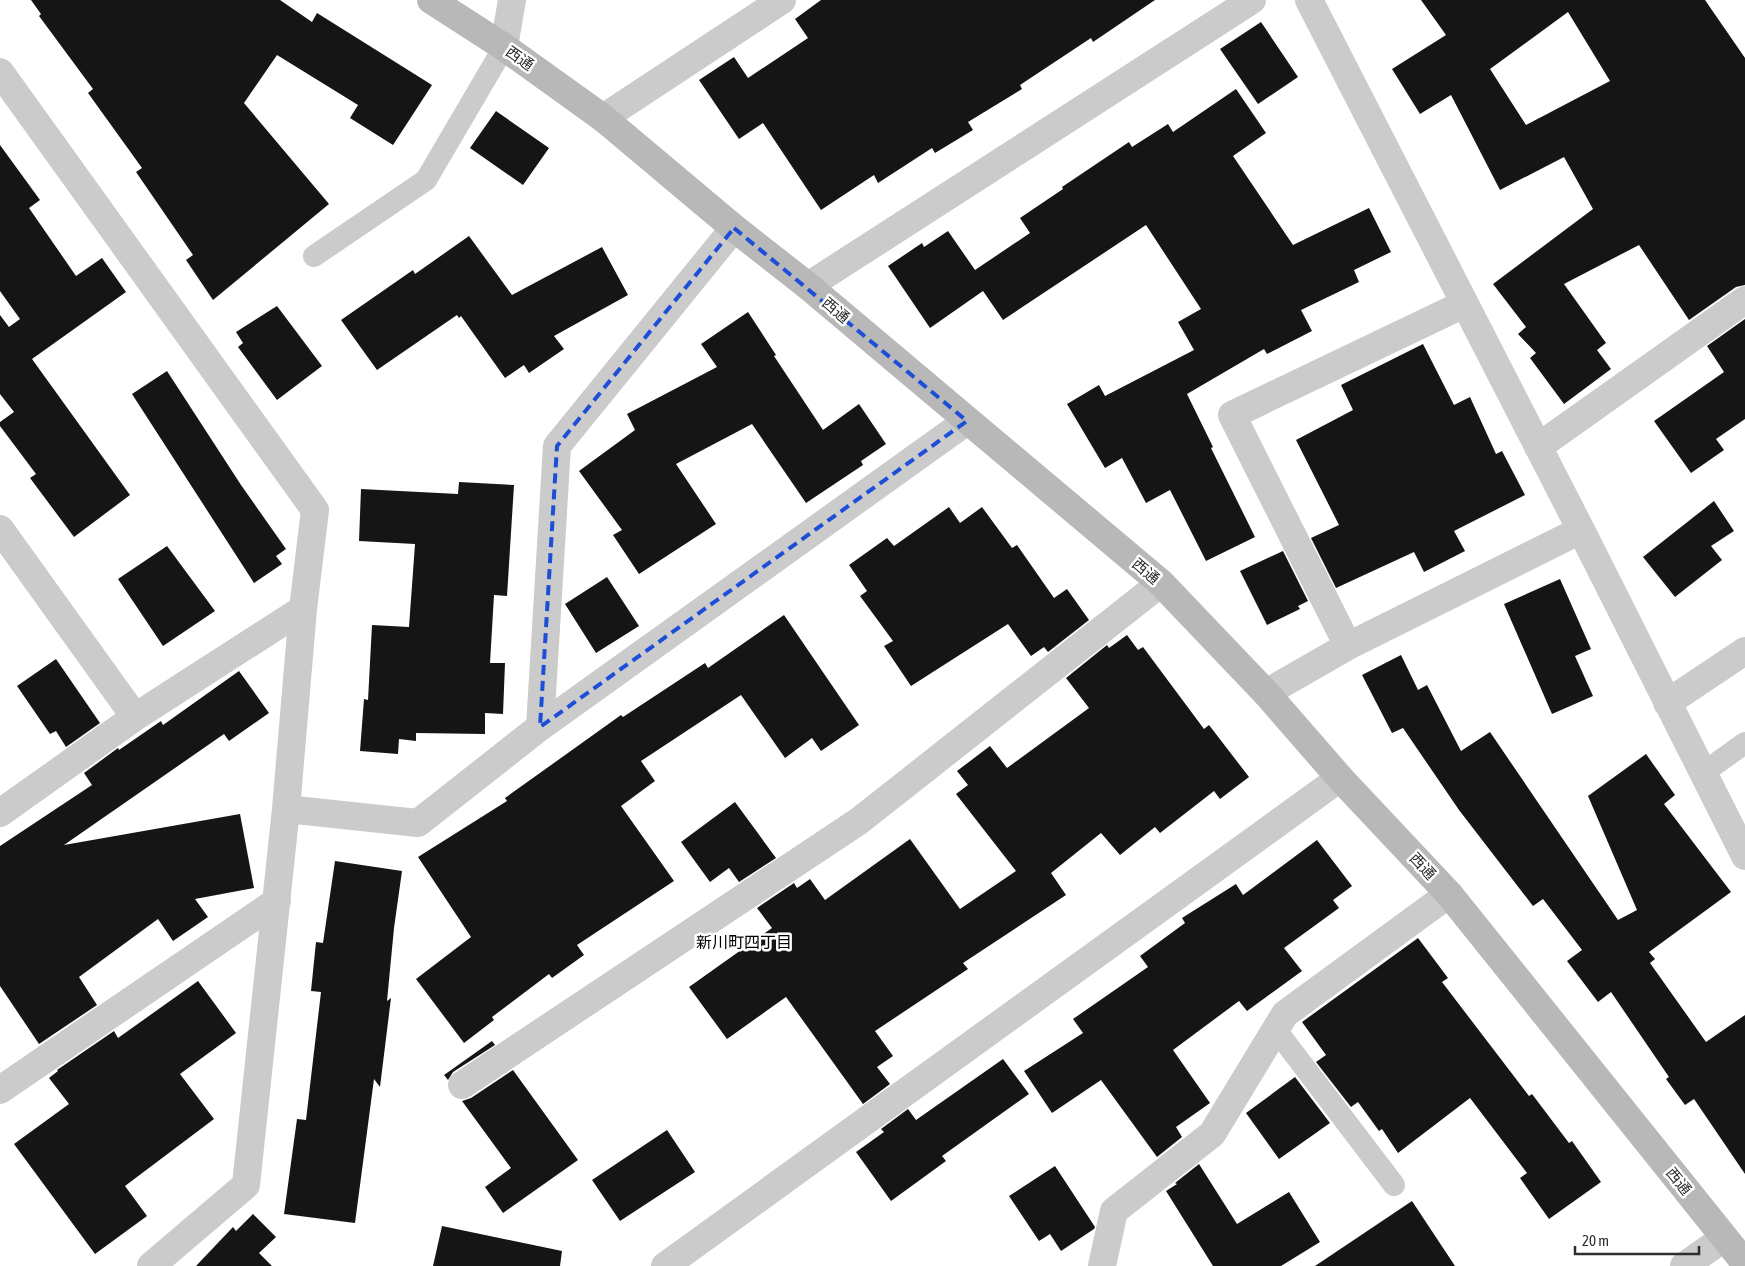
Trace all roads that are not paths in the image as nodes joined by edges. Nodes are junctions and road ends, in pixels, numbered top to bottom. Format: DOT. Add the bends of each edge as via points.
graph roads {
  1 [pos="431,0"];
  2 [pos="512,0"];
  3 [pos="782,0"];
  4 [pos="1252,0"];
  5 [pos="1309,0"];
  6 [pos="504,47"];
  7 [pos="0,72"];
  8 [pos="603,118"];
  9 [pos="734,228"];
  10 [pos="314,256"];
  11 [pos="808,286"];
  12 [pos="1745,300"];
  13 [pos="1464,304"];
  14 [pos="967,420"];
  15 [pos="1538,447"];
  16 [pos="0,529"];
  17 [pos="1581,530"];
  18 [pos="1161,583"];
  19 [pos="303,609"];
  20 [pos="1348,646"];
  21 [pos="1745,651"];
  22 [pos="1266,693"];
  23 [pos="1668,703"];
  24 [pos="136,717"];
  25 [pos="540,727"];
  26 [pos="1745,744"];
  27 [pos="1703,773"];
  28 [pos="1340,778"];
  29 [pos="286,809"];
  30 [pos="0,813"];
  31 [pos="1745,856"];
  32 [pos="1449,894"];
  33 [pos="277,901"];
  34 [pos="1276,1030"];
  35 [pos="462,1085"];
  36 [pos="0,1090"];
  37 [pos="1394,1185"];
  38 [pos="1724,1238"];
  39 [pos="1745,1263"];
  40 [pos="151,1266"];
  41 [pos="665,1266"];
  42 [pos="1102,1266"];
  43 [pos="1684,1266"];
  1 -- 6 [label="street, 西通"];
  2 -- 6 [label="street"];
  3 -- 8 [label="street"];
  4 -- 11 [label="street"];
  5 -- 13 [label="street"];
  6 -- 8 [label="street, 西通"];
  6 -- 10 [label="lane" via="426,180"];
  7 -- 19 [label="street" via="315,510"];
  8 -- 9 [label="street, 西通"];
  9 -- 11 [label="street, 西通"];
  9 -- 25 [label="street" via="557,446"];
  11 -- 14 [label="street, 西通"];
  12 -- 15 [label="street"];
  13 -- 15 [label="street"];
  13 -- 20 [label="street" via="1232,415"];
  14 -- 18 [label="street, 西通"];
  14 -- 25 [label="street"];
  15 -- 17 [label="street"];
  16 -- 24 [label="street"];
  17 -- 20 [label="street"];
  17 -- 23 [label="street"];
  18 -- 22 [label="street, 西通"];
  18 -- 35 [label="street" via="859,821"];
  19 -- 24 [label="street"];
  19 -- 29 [label="street"];
  20 -- 22 [label="street"];
  21 -- 23 [label="street"];
  22 -- 28 [label="street, 西通"];
  23 -- 27 [label="street"];
  24 -- 30 [label="street"];
  25 -- 29 [label="street" via="418,823"];
  26 -- 27 [label="lane"];
  27 -- 31 [label="street"];
  28 -- 32 [label="street, 西通"];
  28 -- 41 [label="street"];
  29 -- 33 [label="street"];
  32 -- 34 [label="street" via="1285,1014"];
  32 -- 38 [label="street, 西通"];
  33 -- 36 [label="street"];
  33 -- 40 [label="street" via="246,1184"];
  34 -- 37 [label="lane"];
  34 -- 42 [label="street" via="1212,1134 1114,1211"];
  38 -- 39 [label="street, 西通"];
  38 -- 43 [label="street"];
}
